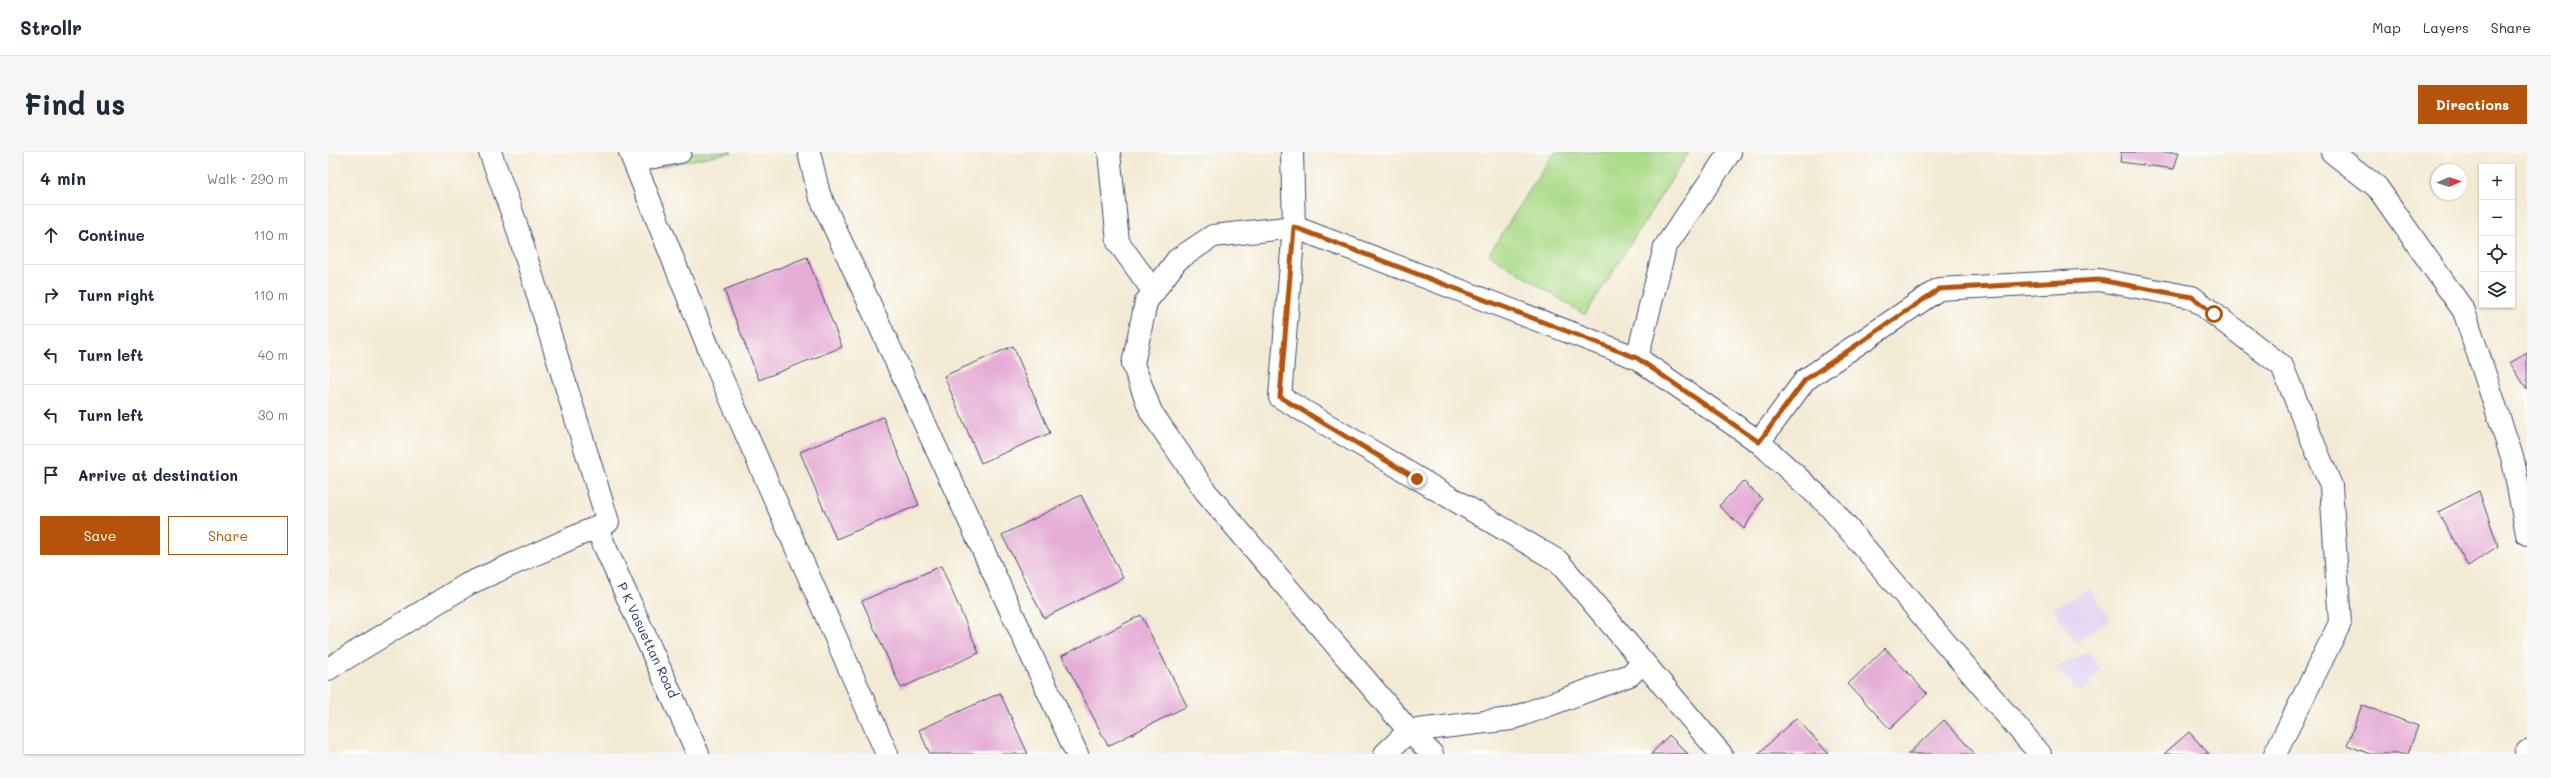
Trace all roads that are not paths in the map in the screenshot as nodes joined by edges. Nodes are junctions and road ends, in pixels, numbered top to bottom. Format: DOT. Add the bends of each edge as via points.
graph roads {
  1 [pos="490,152"];
  2 [pos="680,152"];
  3 [pos="809,152"];
  4 [pos="1109,152"];
  5 [pos="1292,152"];
  6 [pos="1730,152"];
  7 [pos="2332,152"];
  8 [pos="632,157"];
  9 [pos="1294,227"];
  10 [pos="1154,292"];
  11 [pos="1637,358"];
  12 [pos="1759,442"];
  13 [pos="596,527"];
  14 [pos="2527,534"];
  15 [pos="1643,662"];
  16 [pos="328,669"];
  17 [pos="1409,731"];
  18 [pos="698,754"];
  19 [pos="886,754"];
  20 [pos="1076,754"];
  21 [pos="1385,754"];
  22 [pos="1432,754"];
  23 [pos="1721,754"];
  24 [pos="2040,754"];
  25 [pos="2275,754"];
  1 -- 13 [label="street" via="515,221 608,522"];
  2 -- 8 [label="street"];
  3 -- 20 [label="street" via="819,194"];
  4 -- 10 [label="street" via="1118,242"];
  5 -- 9 [label="street"];
  6 -- 11 [label="street" via="1665,247"];
  7 -- 14 [label="street" via="2377,187 2464,311 2512,460"];
  8 -- 19 [label="street" via="711,354"];
  9 -- 10 [label="street" via="1213,236 1177,260"];
  9 -- 11 [label="street"];
  9 -- 15 [label="street" via="1280,397 1558,561"];
  10 -- 17 [label="street" via="1146,302 1133,364 1151,412 1206,492"];
  11 -- 12 [label="street"];
  12 -- 24 [label="street" via="1829,506"];
  12 -- 25 [label="street" via="1805,380 1939,289 2099,280 2192,297 2282,366 2331,486 2340,623"];
  13 -- 16 [label="street" via="468,584"];
  13 -- 18 [label="street, P K Vasuettan Road"];
  15 -- 17 [label="street" via="1630,675 1511,719"];
  15 -- 23 [label="street"];
  17 -- 21 [label="street"];
  17 -- 22 [label="street"];
}
